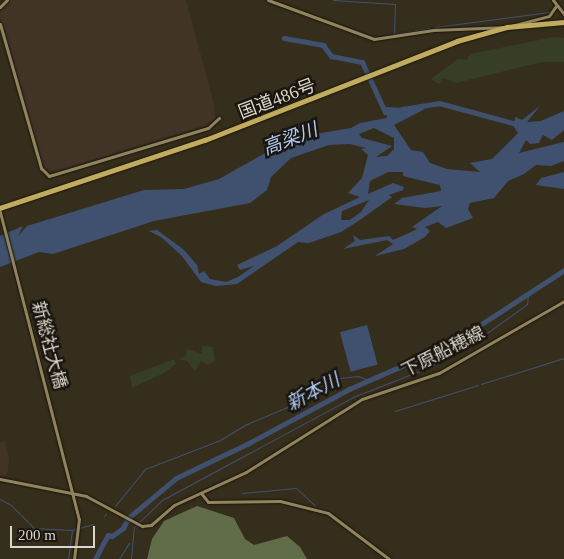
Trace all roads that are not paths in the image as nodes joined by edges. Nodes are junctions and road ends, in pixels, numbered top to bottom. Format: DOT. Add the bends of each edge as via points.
graph roads {
  1 [pos="7,0"];
  2 [pos="268,0"];
  3 [pos="553,0"];
  4 [pos="556,6"];
  5 [pos="0,7"];
  6 [pos="564,14"];
  7 [pos="551,15"];
  8 [pos="564,22"];
  9 [pos="514,23"];
  10 [pos="0,24"];
  11 [pos="500,25"];
  12 [pos="507,27"];
  13 [pos="218,118"];
  14 [pos="0,208"];
  15 [pos="1,214"];
  16 [pos="564,301"];
  17 [pos="0,479"];
  18 [pos="74,493"];
  19 [pos="201,493"];
  20 [pos="74,559"];
  21 [pos="389,559"];
  1 -- 5 [label="street"];
  2 -- 11 [label="street" via="370,39"];
  3 -- 4 [label="street"];
  4 -- 6 [label="street"];
  4 -- 7 [label="street"];
  6 -- 7 [label="street"];
  7 -- 9 [label="street"];
  8 -- 12 [label="highway, 国道486号"];
  9 -- 11 [label="street"];
  9 -- 12 [label="street"];
  10 -- 13 [label="street" via="41,168 48,176 208,128"];
  11 -- 12 [label="street"];
  12 -- 14 [label="highway, 国道486号" via="457,41 205,140"];
  15 -- 18 [label="street, 新総社大橋"];
  16 -- 19 [label="street, 下原船穂線" via="439,373 362,399 246,472"];
  17 -- 18 [label="street"];
  18 -- 19 [label="street, 下原船穂線" via="92,498 139,525 151,525 174,505"];
  18 -- 20 [label="street, 新総社大橋" via="80,535"];
  19 -- 21 [label="street" via="208,502 280,501 328,513"];
}
